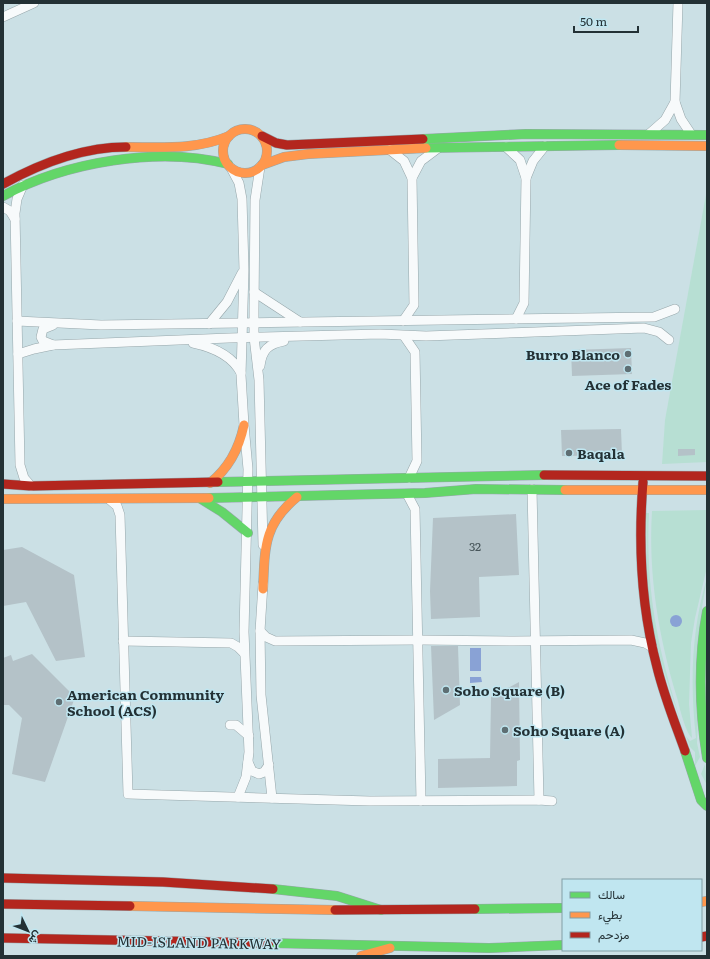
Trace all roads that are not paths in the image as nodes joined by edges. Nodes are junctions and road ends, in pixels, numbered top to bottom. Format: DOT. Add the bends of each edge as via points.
graph roads {
  1 [pos="34,3"];
  2 [pos="678,3"];
  3 [pos="3,17"];
  4 [pos="674,102"];
  5 [pos="649,134"];
  6 [pos="691,134"];
  7 [pos="707,135"];
  8 [pos="229,136"];
  9 [pos="262,136"];
  10 [pos="545,146"];
  11 [pos="707,146"];
  12 [pos="506,147"];
  13 [pos="436,148"];
  14 [pos="389,149"];
  15 [pos="230,166"];
  16 [pos="261,166"];
  17 [pos="412,178"];
  18 [pos="526,178"];
  19 [pos="3,184"];
  20 [pos="23,185"];
  21 [pos="3,196"];
  22 [pos="3,207"];
  23 [pos="15,221"];
  24 [pos="244,270"];
  25 [pos="254,292"];
  26 [pos="524,303"];
  27 [pos="414,305"];
  28 [pos="675,309"];
  29 [pos="538,318"];
  30 [pos="516,319"];
  31 [pos="427,320"];
  32 [pos="17,321"];
  33 [pos="403,321"];
  34 [pos="300,322"];
  35 [pos="254,323"];
  36 [pos="56,324"];
  37 [pos="209,324"];
  38 [pos="243,324"];
  39 [pos="309,336"];
  40 [pos="404,336"];
  41 [pos="426,336"];
  42 [pos="254,337"];
  43 [pos="242,338"];
  44 [pos="177,340"];
  45 [pos="669,340"];
  46 [pos="53,345"];
  47 [pos="415,352"];
  48 [pos="18,354"];
  49 [pos="241,375"];
  50 [pos="259,380"];
  51 [pos="244,425"];
  52 [pos="417,461"];
  53 [pos="20,466"];
  54 [pos="607,474"];
  55 [pos="532,475"];
  56 [pos="644,476"];
  57 [pos="707,476"];
  58 [pos="409,478"];
  59 [pos="428,478"];
  60 [pos="248,481"];
  61 [pos="262,482"];
  62 [pos="210,483"];
  63 [pos="6,484"];
  64 [pos="31,486"];
  65 [pos="476,489"];
  66 [pos="532,489"];
  67 [pos="707,490"];
  68 [pos="642,491"];
  69 [pos="425,493"];
  70 [pos="407,494"];
  71 [pos="261,497"];
  72 [pos="297,497"];
  73 [pos="200,498"];
  74 [pos="248,498"];
  75 [pos="3,499"];
  76 [pos="131,499"];
  77 [pos="110,500"];
  78 [pos="415,509"];
  79 [pos="120,514"];
  80 [pos="248,533"];
  81 [pos="263,589"];
  82 [pos="707,611"];
  83 [pos="648,627"];
  84 [pos="260,631"];
  85 [pos="244,632"];
  86 [pos="418,640"];
  87 [pos="631,640"];
  88 [pos="123,641"];
  89 [pos="275,641"];
  90 [pos="534,641"];
  91 [pos="231,643"];
  92 [pos="652,647"];
  93 [pos="244,653"];
  94 [pos="259,653"];
  95 [pos="247,714"];
  96 [pos="249,736"];
  97 [pos="707,758"];
  98 [pos="248,762"];
  99 [pos="269,765"];
  100 [pos="238,797"];
  101 [pos="272,798"];
  102 [pos="539,800"];
  103 [pos="421,801"];
  104 [pos="552,802"];
  105 [pos="707,806"];
  106 [pos="3,878"];
  107 [pos="3,904"];
  108 [pos="562,908"];
  109 [pos="383,912"];
  110 [pos="3,938"];
  111 [pos="562,945"];
  112 [pos="395,946"];
  113 [pos="361,956"];
  1 -- 3 [label="street"];
  2 -- 4 [label="street"];
  4 -- 5 [label="street" via="665,120"];
  4 -- 6 [label="street"];
  5 -- 6 [label="main road"];
  5 -- 9 [label="main road" via="526,134 287,144 276,143"];
  6 -- 7 [label="main road"];
  8 -- 9 [label="main road" via="243,129 253,130"];
  8 -- 15 [label="main road" via="223,150"];
  8 -- 19 [label="main road" via="200,146 122,147 82,152 37,166"];
  9 -- 16 [label="main road" via="267,151"];
  10 -- 11 [label="main road"];
  10 -- 12 [label="main road"];
  10 -- 18 [label="street" via="533,161"];
  12 -- 13 [label="main road"];
  12 -- 18 [label="street" via="520,160"];
  13 -- 14 [label="main road"];
  13 -- 17 [label="street" via="422,161"];
  14 -- 16 [label="main road" via="286,157"];
  14 -- 17 [label="street" via="404,161"];
  15 -- 16 [label="main road" via="246,173"];
  15 -- 20 [label="main road" via="191,158 106,161 58,171"];
  15 -- 24 [label="street" via="241,191"];
  16 -- 25 [label="street" via="255,200"];
  17 -- 27 [label="street"];
  18 -- 26 [label="street"];
  20 -- 21 [label="main road"];
  20 -- 23 [label="street" via="17,199"];
  22 -- 23 [label="street" via="10,211"];
  23 -- 32 [label="street"];
  24 -- 37 [label="street" via="227,302"];
  24 -- 38 [label="street"];
  25 -- 34 [label="street"];
  25 -- 35 [label="street"];
  26 -- 29 [label="street"];
  26 -- 30 [label="street"];
  27 -- 31 [label="street"];
  27 -- 33 [label="street"];
  28 -- 29 [label="street" via="654,316"];
  29 -- 30 [label="street"];
  30 -- 31 [label="street"];
  31 -- 33 [label="street"];
  32 -- 36 [label="street"];
  32 -- 48 [label="street"];
  33 -- 34 [label="street"];
  34 -- 35 [label="street"];
  35 -- 38 [label="street"];
  35 -- 42 [label="street"];
  36 -- 37 [label="street"];
  36 -- 46 [label="street" via="47,327 41,333 43,341"];
  37 -- 38 [label="street"];
  38 -- 43 [label="street"];
  39 -- 40 [label="street"];
  39 -- 42 [label="street"];
  39 -- 50 [label="street" via="275,342 266,348 261,358"];
  40 -- 41 [label="street"];
  40 -- 47 [label="street"];
  41 -- 45 [label="street" via="644,328 659,332"];
  41 -- 47 [label="street"];
  42 -- 43 [label="street"];
  42 -- 50 [label="street"];
  43 -- 44 [label="street"];
  43 -- 49 [label="street"];
  44 -- 46 [label="street"];
  44 -- 49 [label="street" via="216,350 235,364"];
  46 -- 48 [label="street"];
  47 -- 52 [label="street"];
  48 -- 53 [label="street"];
  49 -- 51 [label="street"];
  50 -- 61 [label="street"];
  51 -- 60 [label="street"];
  51 -- 62 [label="main road" via="233,458"];
  52 -- 58 [label="street"];
  52 -- 59 [label="street"];
  53 -- 63 [label="street" via="16,476"];
  53 -- 64 [label="street" via="24,478"];
  54 -- 55 [label="main road"];
  54 -- 56 [label="main road"];
  54 -- 66 [label="main road" via="593,480 540,481 534,484"];
  55 -- 59 [label="main road"];
  55 -- 65 [label="main road" via="522,483"];
  56 -- 57 [label="main road"];
  56 -- 68 [label="main road"];
  58 -- 59 [label="main road"];
  58 -- 61 [label="main road"];
  60 -- 61 [label="main road"];
  60 -- 62 [label="main road"];
  60 -- 74 [label="street"];
  61 -- 71 [label="street"];
  62 -- 64 [label="main road"];
  63 -- 64 [label="main road"];
  65 -- 66 [label="main road"];
  65 -- 69 [label="main road"];
  66 -- 68 [label="main road"];
  66 -- 90 [label="street"];
  67 -- 68 [label="main road"];
  68 -- 83 [label="main road" via="641,556"];
  69 -- 70 [label="main road"];
  69 -- 78 [label="street"];
  70 -- 72 [label="main road"];
  70 -- 78 [label="street"];
  71 -- 72 [label="main road"];
  71 -- 74 [label="main road"];
  71 -- 81 [label="street"];
  72 -- 81 [label="main road" via="282,509 271,525"];
  73 -- 74 [label="main road"];
  73 -- 76 [label="main road"];
  73 -- 80 [label="main road"];
  74 -- 80 [label="street"];
  75 -- 77 [label="main road"];
  76 -- 77 [label="main road"];
  76 -- 79 [label="street" via="124,505"];
  77 -- 79 [label="street" via="117,506"];
  78 -- 86 [label="street"];
  79 -- 88 [label="street"];
  80 -- 85 [label="street"];
  81 -- 84 [label="street"];
  82 -- 97 [label="main road" via="700,691"];
  83 -- 87 [label="street" via="639,637"];
  83 -- 92 [label="main road"];
  84 -- 89 [label="street"];
  84 -- 94 [label="street"];
  85 -- 91 [label="street"];
  85 -- 93 [label="street"];
  86 -- 89 [label="street"];
  86 -- 90 [label="street"];
  86 -- 103 [label="street"];
  87 -- 90 [label="street"];
  87 -- 92 [label="street"];
  88 -- 91 [label="street"];
  88 -- 100 [label="street" via="128,794"];
  89 -- 94 [label="street"];
  90 -- 102 [label="street"];
  91 -- 93 [label="street"];
  92 -- 105 [label="main road" via="701,800"];
  93 -- 95 [label="street"];
  94 -- 99 [label="street" via="262,718"];
  95 -- 96 [label="street"];
  95 -- 96 [label="street" via="233,726"];
  96 -- 98 [label="street"];
  98 -- 99 [label="street" via="256,774 264,772"];
  98 -- 100 [label="street" via="243,788"];
  99 -- 101 [label="street"];
  100 -- 101 [label="street"];
  101 -- 103 [label="street"];
  102 -- 103 [label="street"];
  102 -- 104 [label="street"];
  106 -- 109 [label="main road" via="146,881 278,890 351,899"];
  107 -- 109 [label="main road"];
  108 -- 109 [label="main road"];
  110 -- 112 [label="main road, MID-ISLAND PARKWAY"];
  111 -- 112 [label="main road, MID-ISLAND PARKWAY" via="489,948"];
  112 -- 113 [label="main road"];
}
